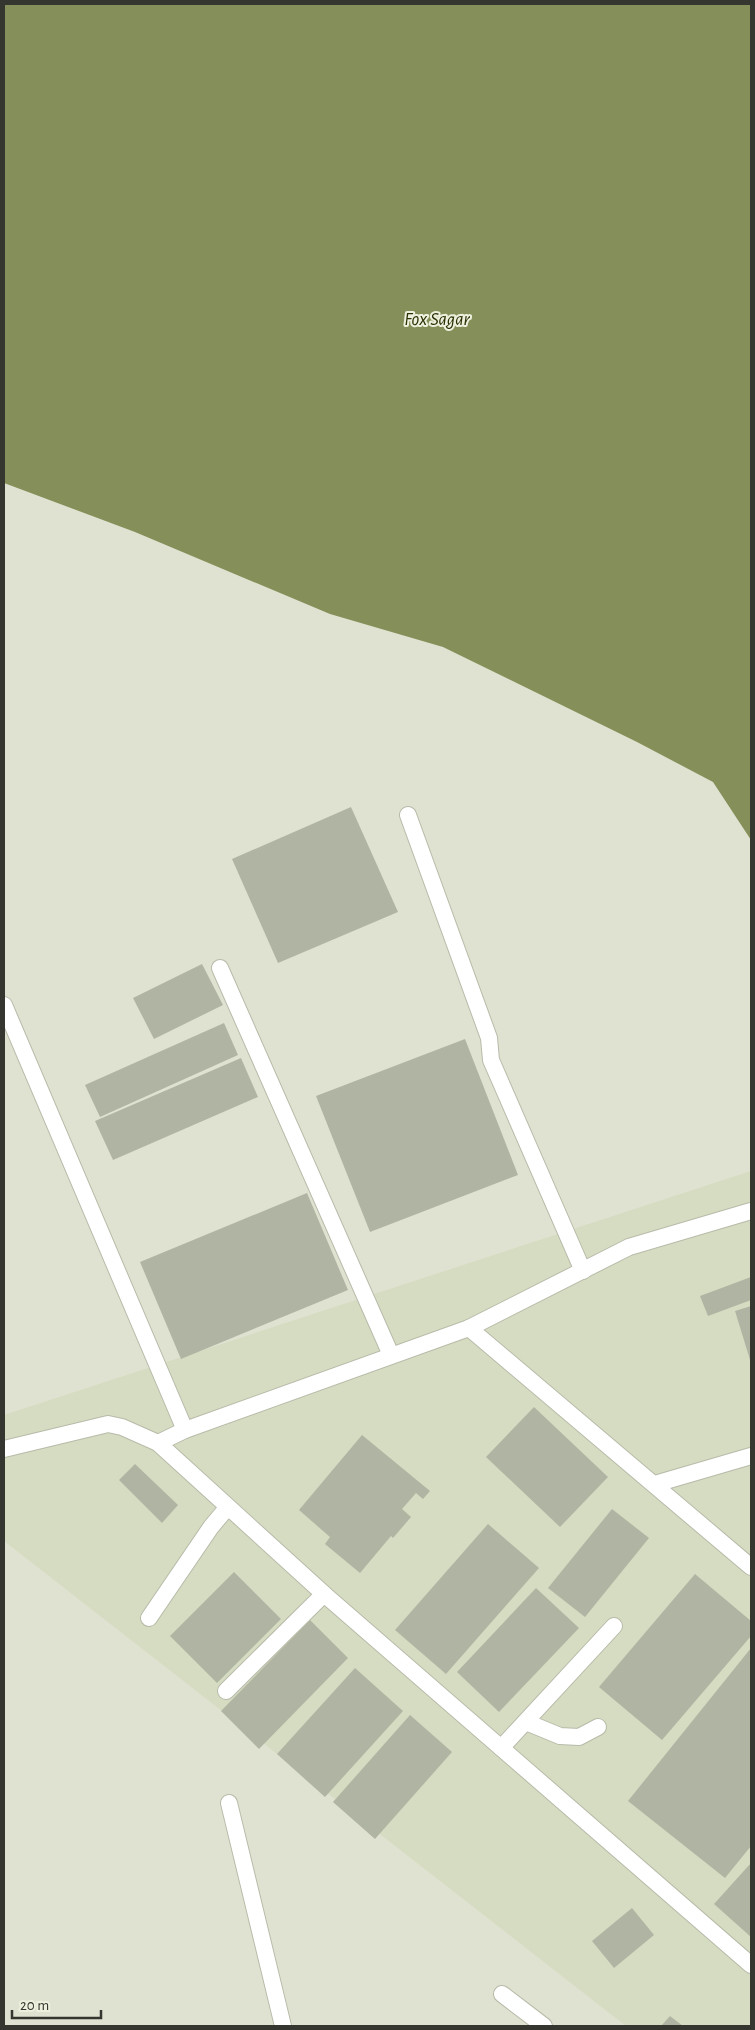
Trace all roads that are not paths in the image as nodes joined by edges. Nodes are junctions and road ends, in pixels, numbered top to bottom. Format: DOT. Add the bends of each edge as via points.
graph roads {
  1 [pos="408,815"];
  2 [pos="220,968"];
  3 [pos="4,1005"];
  4 [pos="751,1211"];
  5 [pos="583,1271"];
  6 [pos="469,1328"];
  7 [pos="391,1355"];
  8 [pos="185,1430"];
  9 [pos="158,1444"];
  10 [pos="4,1449"];
  11 [pos="751,1456"];
  12 [pos="655,1484"];
  13 [pos="227,1508"];
  14 [pos="751,1567"];
  15 [pos="324,1594"];
  16 [pos="149,1618"];
  17 [pos="614,1626"];
  18 [pos="226,1691"];
  19 [pos="526,1722"];
  20 [pos="598,1727"];
  21 [pos="501,1748"];
  22 [pos="229,1803"];
  23 [pos="751,1964"];
  24 [pos="502,1994"];
  25 [pos="283,2026"];
  26 [pos="544,2026"];
  1 -- 5 [label="lane" via="489,1038 491,1060"];
  2 -- 7 [label="lane"];
  3 -- 8 [label="lane"];
  4 -- 5 [label="lane" via="629,1247"];
  5 -- 6 [label="lane"];
  6 -- 7 [label="lane"];
  6 -- 12 [label="lane"];
  7 -- 8 [label="lane"];
  8 -- 9 [label="lane"];
  9 -- 10 [label="lane" via="108,1424"];
  9 -- 13 [label="lane"];
  11 -- 12 [label="lane"];
  12 -- 14 [label="lane"];
  13 -- 15 [label="lane"];
  13 -- 16 [label="lane"];
  15 -- 18 [label="lane"];
  15 -- 21 [label="lane"];
  17 -- 19 [label="lane"];
  19 -- 20 [label="lane" via="560,1736 579,1737"];
  19 -- 21 [label="lane"];
  21 -- 23 [label="lane"];
  22 -- 25 [label="lane"];
  24 -- 26 [label="lane"];
}
